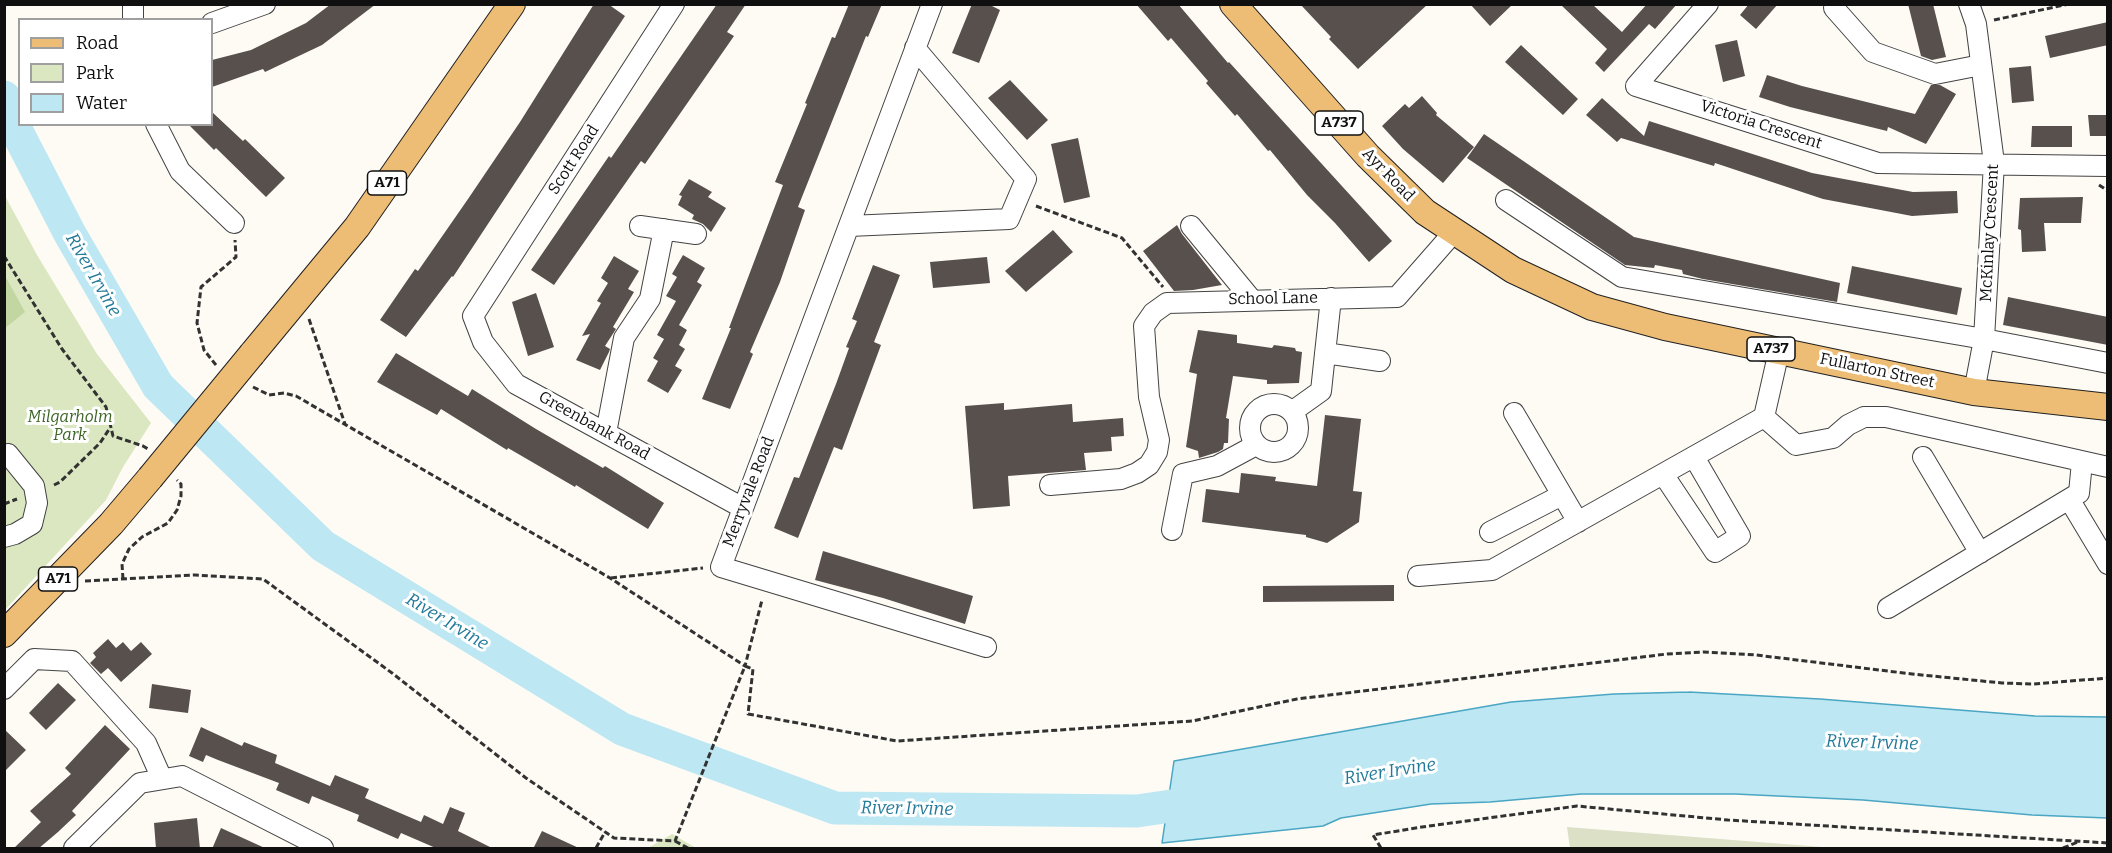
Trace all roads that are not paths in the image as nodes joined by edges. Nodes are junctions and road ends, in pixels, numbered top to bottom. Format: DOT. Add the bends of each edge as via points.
graph roads {
  1 [pos="265,4"];
  2 [pos="512,4"];
  3 [pos="674,4"];
  4 [pos="932,4"];
  5 [pos="1233,4"];
  6 [pos="1708,4"];
  7 [pos="1969,4"];
  8 [pos="1834,8"];
  9 [pos="213,23"];
  10 [pos="915,48"];
  11 [pos="1981,65"];
  12 [pos="157,126"];
  13 [pos="1994,163"];
  14 [pos="2108,166"];
  15 [pos="1506,200"];
  16 [pos="234,223"];
  17 [pos="640,226"];
  18 [pos="849,226"];
  19 [pos="1191,226"];
  20 [pos="664,229"];
  21 [pos="1454,232"];
  22 [pos="696,234"];
  23 [pos="1331,298"];
  24 [pos="1252,300"];
  25 [pos="473,316"];
  26 [pos="1984,339"];
  27 [pos="1779,351"];
  28 [pos="1325,353"];
  29 [pos="1380,361"];
  30 [pos="2108,363"];
  31 [pos="1974,392"];
  32 [pos="2108,407"];
  33 [pos="1293,411"];
  34 [pos="1514,413"];
  35 [pos="1764,417"];
  36 [pos="606,433"];
  37 [pos="1256,445"];
  38 [pos="8,454"];
  39 [pos="1694,457"];
  40 [pos="1923,457"];
  41 [pos="2082,462"];
  42 [pos="2108,467"];
  43 [pos="1663,474"];
  44 [pos="1050,485"];
  45 [pos="1562,495"];
  46 [pos="2069,499"];
  47 [pos="743,508"];
  48 [pos="1578,522"];
  49 [pos="1172,530"];
  50 [pos="1490,532"];
  51 [pos="4,537"];
  52 [pos="1980,553"];
  53 [pos="2108,564"];
  54 [pos="1418,576"];
  55 [pos="1888,608"];
  56 [pos="4,634"];
  57 [pos="986,647"];
  58 [pos="4,689"];
  59 [pos="162,779"];
  60 [pos="318,848"];
  61 [pos="74,849"];
  1 -- 9 [label="street"];
  2 -- 56 [label="main road, A71, bridge" via="357,227 111,524"];
  3 -- 25 [label="street, Scott Road"];
  4 -- 10 [label="street, Merryvale Road"];
  5 -- 21 [label="main road, Ayr Road / A737" via="1368,156 1425,212"];
  6 -- 13 [label="street, Victoria Crescent" via="1636,86 1878,163"];
  7 -- 11 [label="street, McKinlay Crescent" via="1976,24"];
  8 -- 11 [label="street" via="1873,52 1935,74"];
  10 -- 18 [label="street, Merryvale Road"];
  10 -- 18 [label="street" via="1026,179 1009,219"];
  11 -- 13 [label="street, McKinlay Crescent"];
  12 -- 16 [label="street" via="180,171"];
  13 -- 14 [label="street"];
  13 -- 26 [label="street, McKinlay Crescent"];
  15 -- 26 [label="street" via="1622,277"];
  17 -- 20 [label="street"];
  18 -- 47 [label="street, Merryvale Road"];
  19 -- 24 [label="street"];
  20 -- 22 [label="street"];
  20 -- 36 [label="street" via="650,299 624,338"];
  21 -- 23 [label="street, School Lane" via="1397,297"];
  21 -- 27 [label="main road, Fullarton Street / A737" via="1513,270 1592,308"];
  23 -- 24 [label="street, School Lane"];
  23 -- 28 [label="street"];
  24 -- 44 [label="street, School Lane" via="1167,303 1154,313 1144,326 1149,397 1159,440 1157,452 1149,465 1121,478"];
  25 -- 36 [label="street, Greenbank Road" via="483,342 516,384"];
  26 -- 30 [label="street"];
  26 -- 31 [label="street, McKinlay Crescent"];
  27 -- 31 [label="main road, Fullarton Street / A737"];
  27 -- 35 [label="street"];
  28 -- 29 [label="street"];
  28 -- 33 [label="street" via="1321,391"];
  31 -- 32 [label="main road, Fullarton Street / A737"];
  33 -- 37 [label="street" via="1272,404 1258,410 1250,423"];
  33 -- 37 [label="street" via="1298,435 1288,449 1271,453"];
  34 -- 45 [label="street"];
  35 -- 39 [label="street"];
  35 -- 41 [label="street" via="1796,446 1833,438 1864,417 1886,417"];
  36 -- 47 [label="street, Greenbank Road"];
  37 -- 49 [label="street" via="1217,466 1183,474"];
  38 -- 51 [label="street" via="34,486 37,503 32,524"];
  39 -- 43 [label="street"];
  39 -- 43 [label="street" via="1740,536 1715,552"];
  40 -- 52 [label="street"];
  41 -- 42 [label="street"];
  41 -- 46 [label="street" via="2079,493"];
  43 -- 48 [label="street"];
  45 -- 48 [label="street"];
  45 -- 50 [label="street"];
  46 -- 52 [label="street"];
  46 -- 53 [label="street"];
  47 -- 57 [label="street, Merryvale Road" via="721,567"];
  48 -- 54 [label="street" via="1492,570"];
  52 -- 55 [label="street"];
  58 -- 59 [label="street" via="34,659 72,661 146,743"];
  59 -- 60 [label="street" via="182,776"];
  59 -- 61 [label="street" via="140,783"];
}
